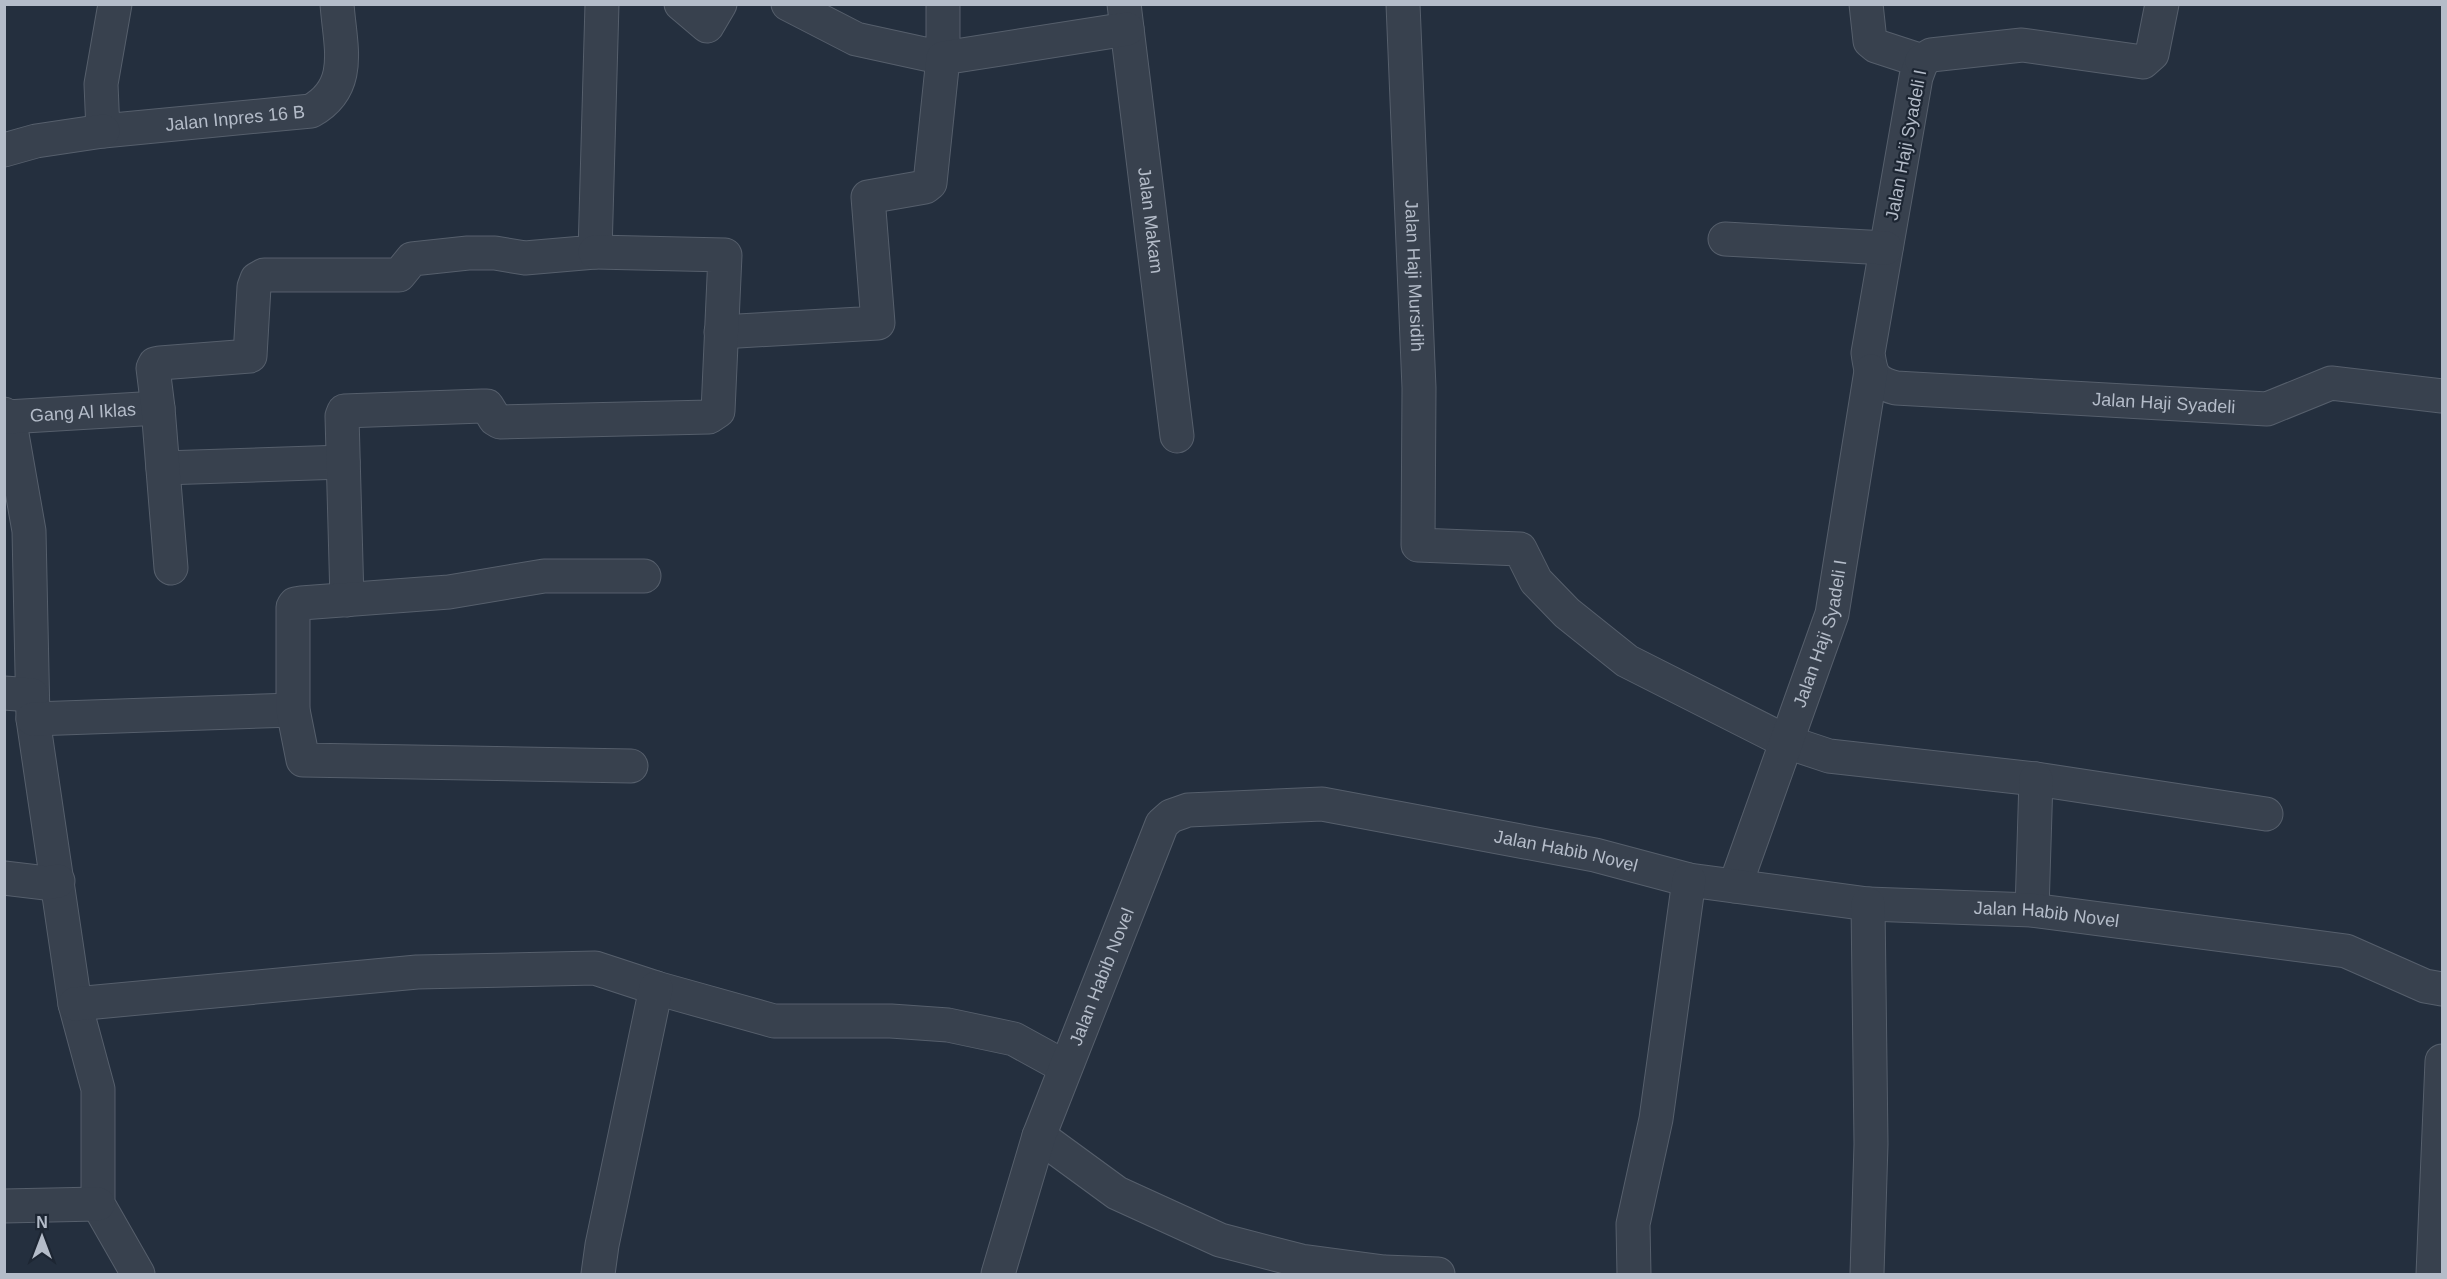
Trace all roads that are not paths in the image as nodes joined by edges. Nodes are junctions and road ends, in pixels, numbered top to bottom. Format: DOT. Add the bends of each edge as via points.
graph roads {
  1 [pos="115,4"];
  2 [pos="337,4"];
  3 [pos="602,4"];
  4 [pos="681,4"];
  5 [pos="720,4"];
  6 [pos="788,4"];
  7 [pos="943,4"];
  8 [pos="1403,4"];
  9 [pos="1866,4"];
  10 [pos="2162,4"];
  11 [pos="1125,16"];
  12 [pos="942,58"];
  13 [pos="1922,61"];
  14 [pos="107,130"];
  15 [pos="4,150"];
  16 [pos="1725,239"];
  17 [pos="1886,248"];
  18 [pos="595,252"];
  19 [pos="721,332"];
  20 [pos="1875,377"];
  21 [pos="2442,396"];
  22 [pos="158,408"];
  23 [pos="6,415"];
  24 [pos="1177,436"];
  25 [pos="343,462"];
  26 [pos="163,468"];
  27 [pos="171,568"];
  28 [pos="644,576"];
  29 [pos="347,600"];
  30 [pos="23,702"];
  31 [pos="293,710"];
  32 [pos="1787,742"];
  33 [pos="631,766"];
  34 [pos="2036,778"];
  35 [pos="2266,814"];
  36 [pos="4,878"];
  37 [pos="1689,880"];
  38 [pos="58,881"];
  39 [pos="1735,886"];
  40 [pos="1868,904"];
  41 [pos="2032,910"];
  42 [pos="656,988"];
  43 [pos="2442,989"];
  44 [pos="75,1004"];
  45 [pos="2442,1061"];
  46 [pos="1065,1067"];
  47 [pos="1039,1136"];
  48 [pos="98,1204"];
  49 [pos="4,1206"];
  50 [pos="138,1275"];
  51 [pos="598,1275"];
  52 [pos="998,1275"];
  53 [pos="1438,1275"];
  54 [pos="1634,1275"];
  55 [pos="1867,1275"];
  56 [pos="2433,1275"];
  1 -- 14 [label="street" via="101,84"];
  2 -- 14 [label="street, Jalan Inpres 16 B" via="342,72 336,90 324,104 311,111"];
  3 -- 18 [label="street"];
  4 -- 5 [label="street" via="707,26"];
  6 -- 12 [label="street" via="856,39"];
  7 -- 12 [label="street"];
  8 -- 32 [label="street, Jalan Haji Mursidih" via="1419,388 1418,545 1521,549 1536,581 1567,613 1627,661"];
  9 -- 13 [label="street" via="1870,41"];
  10 -- 13 [label="street" via="2152,54 2143,62 2022,45 1931,55"];
  11 -- 12 [label="street"];
  11 -- 24 [label="street, Jalan Makam"];
  12 -- 19 [label="street" via="930,183 868,197 878,323"];
  13 -- 17 [label="street, Jalan Haji Syadeli I"];
  14 -- 15 [label="street, Jalan Inpres 16 B"];
  16 -- 17 [label="street"];
  17 -- 20 [label="street, Jalan Haji Syadeli I" via="1868,352"];
  18 -- 19 [label="street" via="725,255"];
  18 -- 22 [label="street" via="525,258 495,253 417,258 407,263 399,275 264,275 254,287 250,356 155,364"];
  19 -- 25 [label="street" via="719,408 709,417 500,422 488,406 352,410 344,411 342,416"];
  20 -- 21 [label="street, Jalan Haji Syadeli" via="1896,388 2267,409 2331,383"];
  20 -- 32 [label="street, Jalan Haji Syadeli I" via="1832,614"];
  22 -- 23 [label="street, Gang Al Iklas"];
  22 -- 26 [label="street"];
  23 -- 30 [label="street" via="29,531"];
  25 -- 26 [label="street"];
  25 -- 29 [label="street"];
  26 -- 27 [label="street"];
  28 -- 29 [label="street" via="544,576 449,592"];
  29 -- 31 [label="street" via="293,607"];
  30 -- 31 [label="street"];
  30 -- 38 [label="street"];
  31 -- 33 [label="street" via="303,760"];
  32 -- 34 [label="street" via="1829,756"];
  32 -- 39 [label="street, Jalan Haji Syadeli I"];
  34 -- 35 [label="street"];
  34 -- 41 [label="street"];
  36 -- 38 [label="street"];
  37 -- 39 [label="street, Jalan Habib Novel"];
  37 -- 46 [label="street, Jalan Habib Novel" via="1595,855 1322,804 1188,810 1171,816 1162,825"];
  37 -- 54 [label="street" via="1656,1119 1633,1224"];
  38 -- 44 [label="street"];
  39 -- 40 [label="street, Jalan Habib Novel"];
  40 -- 41 [label="street, Jalan Habib Novel"];
  40 -- 55 [label="street"];
  41 -- 43 [label="street, Jalan Habib Novel" via="2346,951 2425,986"];
  42 -- 44 [label="street" via="595,968 417,972"];
  42 -- 46 [label="street" via="774,1021 948,1025 1014,1039"];
  42 -- 51 [label="street"];
  44 -- 48 [label="street" via="98,1089"];
  45 -- 56 [label="street"];
  46 -- 47 [label="street, Jalan Habib Novel"];
  47 -- 52 [label="street, Jalan Habib Novel"];
  47 -- 53 [label="street" via="1117,1193 1220,1240 1301,1261"];
  48 -- 49 [label="street"];
  48 -- 50 [label="street"];
}
